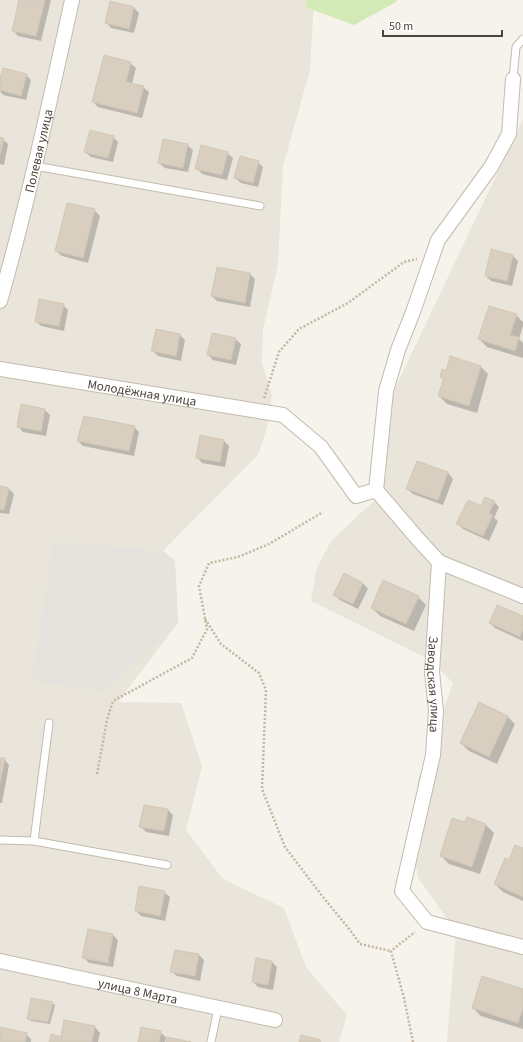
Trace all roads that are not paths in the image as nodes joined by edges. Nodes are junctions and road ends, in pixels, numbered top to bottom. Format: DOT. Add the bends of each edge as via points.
graph roads {
  1 [pos="72,0"];
  2 [pos="523,39"];
  3 [pos="512,79"];
  4 [pos="35,166"];
  5 [pos="260,206"];
  6 [pos="0,301"];
  7 [pos="0,369"];
  8 [pos="376,490"];
  9 [pos="439,562"];
  10 [pos="523,596"];
  11 [pos="49,723"];
  12 [pos="0,840"];
  13 [pos="34,841"];
  14 [pos="167,865"];
  15 [pos="523,948"];
  16 [pos="0,961"];
  17 [pos="218,1008"];
  18 [pos="276,1020"];
  19 [pos="211,1042"];
  1 -- 4 [label="street, Полевая улица"];
  2 -- 3 [label="lane" via="516,47"];
  3 -- 8 [label="street" via="509,134 492,167 438,240 398,350 386,391"];
  4 -- 5 [label="lane"];
  4 -- 6 [label="street, Полевая улица"];
  7 -- 8 [label="street, Молодёжная улица" via="284,415 321,446 356,496"];
  8 -- 9 [label="street"];
  9 -- 10 [label="street"];
  9 -- 15 [label="street, Заводская улица" via="432,672 436,711 433,755 402,891 427,922"];
  11 -- 13 [label="lane"];
  12 -- 13 [label="lane"];
  13 -- 14 [label="lane"];
  16 -- 17 [label="street, улица 8 Марта"];
  17 -- 18 [label="street, улица 8 Марта"];
  17 -- 19 [label="lane"];
}
